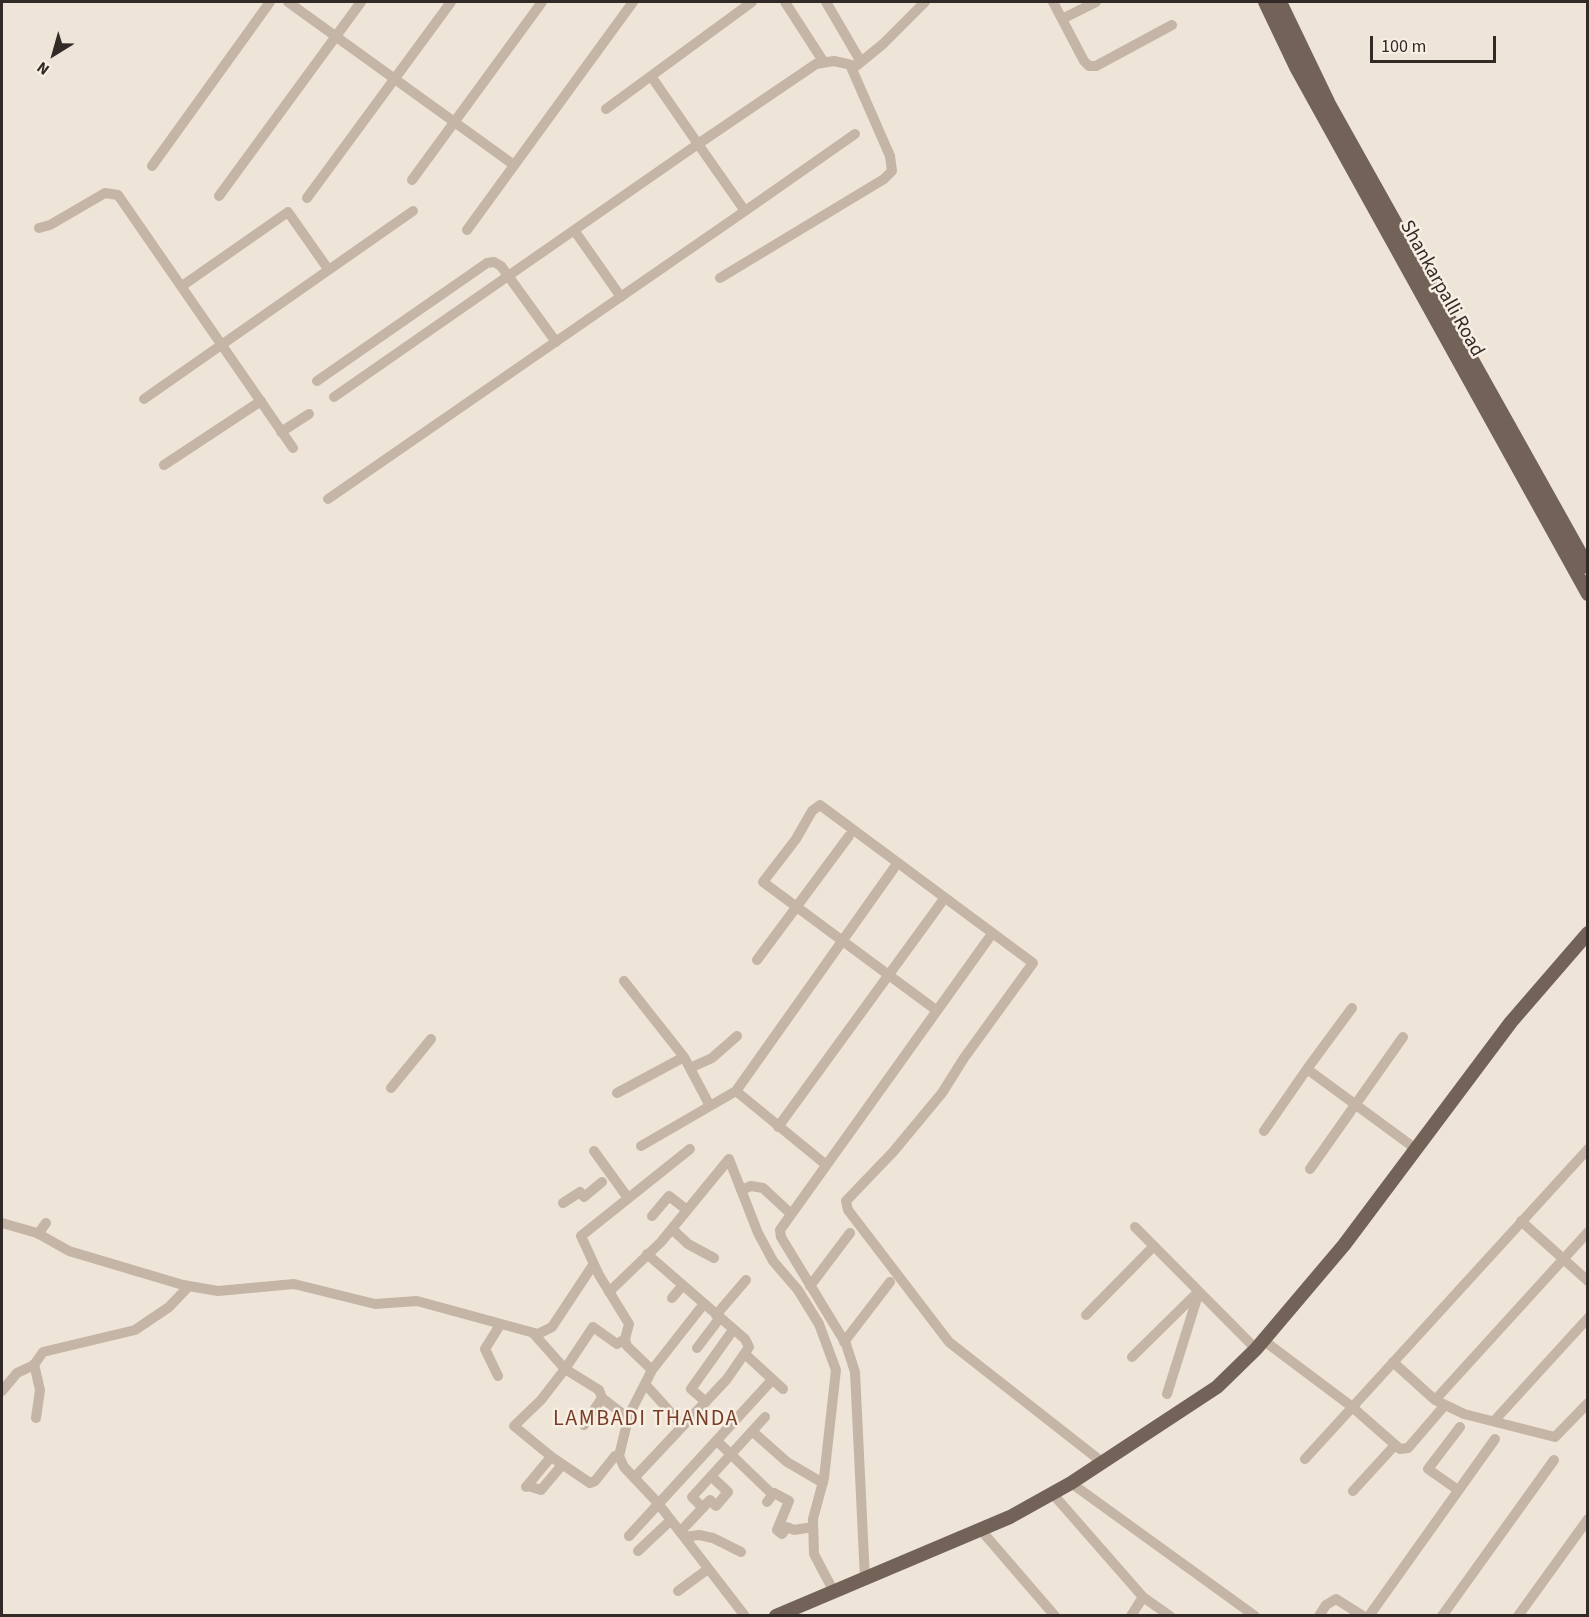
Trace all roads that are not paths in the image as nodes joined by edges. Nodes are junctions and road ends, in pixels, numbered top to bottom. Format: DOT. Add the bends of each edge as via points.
graph roads {
  1 [pos="270,2"];
  2 [pos="288,2"];
  3 [pos="361,2"];
  4 [pos="451,2"];
  5 [pos="542,2"];
  6 [pos="633,2"];
  7 [pos="752,2"];
  8 [pos="785,2"];
  9 [pos="826,2"];
  10 [pos="925,2"];
  11 [pos="1053,2"];
  12 [pos="1096,2"];
  13 [pos="1265,2"];
  14 [pos="1280,2"];
  15 [pos="1062,19"];
  16 [pos="1172,25"];
  17 [pos="336,36"];
  18 [pos="824,61"];
  19 [pos="856,64"];
  20 [pos="651,76"];
  21 [pos="395,79"];
  22 [pos="606,109"];
  23 [pos="454,122"];
  24 [pos="855,134"];
  25 [pos="698,144"];
  26 [pos="514,165"];
  27 [pos="152,166"];
  28 [pos="412,180"];
  29 [pos="219,196"];
  30 [pos="307,198"];
  31 [pos="413,211"];
  32 [pos="745,211"];
  33 [pos="39,228"];
  34 [pos="467,230"];
  35 [pos="574,230"];
  36 [pos="328,269"];
  37 [pos="507,276"];
  38 [pos="720,278"];
  39 [pos="182,286"];
  40 [pos="621,297"];
  41 [pos="556,342"];
  42 [pos="222,343"];
  43 [pos="316,381"];
  44 [pos="334,397"];
  45 [pos="144,399"];
  46 [pos="261,401"];
  47 [pos="309,414"];
  48 [pos="281,432"];
  49 [pos="293,448"];
  50 [pos="164,465"];
  51 [pos="328,499"];
  52 [pos="1587,567"];
  53 [pos="1587,594"];
  54 [pos="849,836"];
  55 [pos="894,868"];
  56 [pos="941,903"];
  57 [pos="796,907"];
  58 [pos="1587,933"];
  59 [pos="989,938"];
  60 [pos="843,941"];
  61 [pos="757,960"];
  62 [pos="889,975"];
  63 [pos="624,981"];
  64 [pos="1352,1008"];
  65 [pos="936,1010"];
  66 [pos="737,1036"];
  67 [pos="1402,1037"];
  68 [pos="431,1039"];
  69 [pos="684,1058"];
  70 [pos="690,1068"];
  71 [pos="1307,1069"];
  72 [pos="391,1088"];
  73 [pos="736,1091"];
  74 [pos="617,1093"];
  75 [pos="1356,1105"];
  76 [pos="710,1106"];
  77 [pos="778,1126"];
  78 [pos="1264,1131"];
  79 [pos="641,1146"];
  80 [pos="690,1149"];
  81 [pos="1416,1149"];
  82 [pos="1587,1149"];
  83 [pos="594,1151"];
  84 [pos="825,1164"];
  85 [pos="1310,1169"];
  86 [pos="602,1182"];
  87 [pos="741,1191"];
  88 [pos="628,1198"];
  89 [pos="563,1203"];
  90 [pos="687,1210"];
  91 [pos="790,1213"];
  92 [pos="651,1216"];
  93 [pos="1521,1221"];
  94 [pos="2,1223"];
  95 [pos="46,1223"];
  96 [pos="1135,1227"];
  97 [pos="672,1229"];
  98 [pos="1587,1232"];
  99 [pos="850,1233"];
  100 [pos="38,1234"];
  101 [pos="1154,1246"];
  102 [pos="647,1254"];
  103 [pos="714,1258"];
  104 [pos="1563,1259"];
  105 [pos="593,1265"];
  106 [pos="746,1280"];
  107 [pos="1587,1281"];
  108 [pos="890,1282"];
  109 [pos="683,1285"];
  110 [pos="189,1286"];
  111 [pos="810,1286"];
  112 [pos="609,1292"];
  113 [pos="1198,1292"];
  114 [pos="672,1298"];
  115 [pos="704,1305"];
  116 [pos="1086,1315"];
  117 [pos="717,1317"];
  118 [pos="1587,1318"];
  119 [pos="691,1320"];
  120 [pos="501,1325"];
  121 [pos="733,1330"];
  122 [pos="533,1333"];
  123 [pos="707,1334"];
  124 [pos="625,1339"];
  125 [pos="844,1342"];
  126 [pos="1259,1345"];
  127 [pos="697,1348"];
  128 [pos="746,1355"];
  129 [pos="1132,1357"];
  130 [pos="1393,1362"];
  131 [pos="34,1364"];
  132 [pos="565,1369"];
  133 [pos="652,1370"];
  134 [pos="498,1376"];
  135 [pos="772,1380"];
  136 [pos="645,1384"];
  137 [pos="783,1389"];
  138 [pos="2,1390"];
  139 [pos="1167,1394"];
  140 [pos="602,1398"];
  141 [pos="706,1402"];
  142 [pos="1440,1403"];
  143 [pos="1587,1403"];
  144 [pos="1351,1406"];
  145 [pos="765,1417"];
  146 [pos="36,1418"];
  147 [pos="628,1418"];
  148 [pos="1494,1421"];
  149 [pos="584,1425"];
  150 [pos="682,1426"];
  151 [pos="1461,1427"];
  152 [pos="752,1431"];
  153 [pos="1495,1439"];
  154 [pos="717,1441"];
  155 [pos="1395,1445"];
  156 [pos="730,1455"];
  157 [pos="619,1456"];
  158 [pos="551,1457"];
  159 [pos="1305,1459"];
  160 [pos="1554,1460"];
  161 [pos="1102,1462"];
  162 [pos="562,1465"];
  163 [pos="711,1476"];
  164 [pos="634,1478"];
  165 [pos="823,1483"];
  166 [pos="1071,1483"];
  167 [pos="1458,1490"];
  168 [pos="1353,1491"];
  169 [pos="1052,1493"];
  170 [pos="658,1503"];
  171 [pos="703,1508"];
  172 [pos="1587,1519"];
  173 [pos="671,1520"];
  174 [pos="813,1527"];
  175 [pos="980,1529"];
  176 [pos="682,1534"];
  177 [pos="629,1536"];
  178 [pos="639,1551"];
  179 [pos="741,1552"];
  180 [pos="708,1569"];
  181 [pos="865,1579"];
  182 [pos="678,1591"];
  183 [pos="834,1592"];
  184 [pos="1143,1597"];
  185 [pos="745,1616"];
  186 [pos="776,1616"];
  187 [pos="1055,1616"];
  188 [pos="1131,1616"];
  189 [pos="1170,1616"];
  190 [pos="1255,1616"];
  191 [pos="1319,1616"];
  192 [pos="1363,1616"];
  193 [pos="1369,1616"];
  194 [pos="1442,1616"];
  195 [pos="1518,1616"];
  1 -- 27 [label="street"];
  2 -- 17 [label="street"];
  3 -- 17 [label="street"];
  4 -- 21 [label="street"];
  5 -- 23 [label="street"];
  6 -- 26 [label="street"];
  7 -- 20 [label="street"];
  8 -- 18 [label="street"];
  9 -- 19 [label="street"];
  10 -- 19 [label="street"];
  11 -- 15 [label="street"];
  12 -- 15 [label="street"];
  13 -- 53 [label="main road, Shankarpalli Road" via="1302,77"];
  14 -- 52 [label="main road, Shankarpalli Road" via="1330,106"];
  15 -- 16 [label="street" via="1089,66 1096,66"];
  17 -- 21 [label="street"];
  17 -- 29 [label="street"];
  18 -- 19 [label="street"];
  18 -- 25 [label="street"];
  19 -- 38 [label="street" via="892,171"];
  20 -- 22 [label="street"];
  20 -- 25 [label="street"];
  21 -- 23 [label="street"];
  21 -- 30 [label="street"];
  23 -- 26 [label="street"];
  23 -- 28 [label="street"];
  24 -- 32 [label="street"];
  25 -- 32 [label="street"];
  25 -- 35 [label="street"];
  26 -- 34 [label="street"];
  31 -- 36 [label="street"];
  32 -- 40 [label="street"];
  33 -- 39 [label="street" via="105,193 118,195"];
  35 -- 37 [label="street"];
  35 -- 40 [label="street"];
  36 -- 39 [label="street" via="288,212"];
  36 -- 42 [label="street"];
  37 -- 41 [label="street"];
  37 -- 43 [label="street" via="497,263 487,263"];
  37 -- 44 [label="street"];
  39 -- 42 [label="street"];
  40 -- 41 [label="street"];
  41 -- 51 [label="street"];
  42 -- 45 [label="street"];
  42 -- 46 [label="street"];
  46 -- 48 [label="street"];
  46 -- 50 [label="street"];
  47 -- 48 [label="street"];
  48 -- 49 [label="street"];
  54 -- 57 [label="street"];
  55 -- 60 [label="street"];
  56 -- 62 [label="street"];
  57 -- 60 [label="street"];
  57 -- 61 [label="street"];
  57 -- 161 [label="street" via="763,882 820,805 1033,963 942,1093 894,1152 846,1201 848,1210 949,1342"];
  58 -- 81 [label="main road" via="1511,1022"];
  59 -- 65 [label="street"];
  60 -- 62 [label="street"];
  60 -- 73 [label="street"];
  62 -- 65 [label="street"];
  62 -- 77 [label="street"];
  63 -- 69 [label="street"];
  64 -- 71 [label="street"];
  65 -- 84 [label="street"];
  66 -- 70 [label="street" via="712,1058"];
  67 -- 75 [label="street"];
  68 -- 72 [label="street"];
  69 -- 70 [label="street"];
  69 -- 74 [label="street"];
  70 -- 76 [label="street"];
  71 -- 75 [label="street"];
  71 -- 78 [label="street"];
  73 -- 76 [label="street"];
  73 -- 77 [label="street"];
  75 -- 81 [label="street"];
  75 -- 85 [label="street"];
  76 -- 79 [label="street"];
  77 -- 84 [label="street"];
  80 -- 88 [label="street"];
  81 -- 126 [label="main road" via="1344,1245"];
  82 -- 93 [label="street"];
  83 -- 88 [label="street"];
  84 -- 91 [label="street"];
  86 -- 89 [label="street" via="584,1197 580,1192"];
  87 -- 90 [label="street" via="729,1159"];
  87 -- 91 [label="street" via="751,1186 763,1188"];
  87 -- 165 [label="street" via="773,1262 798,1290 819,1324 836,1370"];
  88 -- 105 [label="street" via="581,1236"];
  90 -- 92 [label="street" via="669,1196"];
  90 -- 97 [label="street"];
  91 -- 111 [label="street" via="780,1230 782,1238"];
  93 -- 104 [label="street"];
  93 -- 130 [label="street"];
  94 -- 100 [label="street"];
  95 -- 100 [label="street"];
  96 -- 101 [label="street"];
  97 -- 102 [label="street"];
  97 -- 103 [label="street" via="688,1244"];
  98 -- 104 [label="street"];
  99 -- 111 [label="street"];
  100 -- 110 [label="street" via="69,1251"];
  101 -- 113 [label="street"];
  101 -- 116 [label="street"];
  102 -- 109 [label="street"];
  102 -- 112 [label="street"];
  104 -- 107 [label="street"];
  104 -- 142 [label="street"];
  105 -- 112 [label="street"];
  105 -- 122 [label="street" via="552,1327"];
  106 -- 117 [label="street"];
  108 -- 125 [label="street"];
  109 -- 114 [label="street"];
  109 -- 115 [label="street"];
  110 -- 120 [label="street" via="218,1291 294,1284 375,1304 417,1301"];
  110 -- 131 [label="street" via="169,1307 135,1330 43,1352"];
  111 -- 125 [label="street"];
  112 -- 124 [label="street" via="629,1323"];
  113 -- 126 [label="street"];
  113 -- 129 [label="street"];
  113 -- 139 [label="street"];
  115 -- 117 [label="street"];
  115 -- 119 [label="street"];
  117 -- 121 [label="street"];
  117 -- 123 [label="street"];
  118 -- 148 [label="street"];
  119 -- 123 [label="street"];
  119 -- 133 [label="street"];
  120 -- 122 [label="street"];
  120 -- 134 [label="street" via="485,1349"];
  121 -- 128 [label="street" via="748,1343"];
  121 -- 141 [label="street" via="692,1389"];
  122 -- 132 [label="street"];
  123 -- 127 [label="street"];
  124 -- 132 [label="street" via="617,1344 593,1327"];
  124 -- 133 [label="street" via="627,1346"];
  125 -- 181 [label="street" via="855,1372"];
  126 -- 144 [label="street"];
  126 -- 161 [label="main road" via="1217,1387"];
  128 -- 135 [label="street"];
  128 -- 141 [label="street"];
  130 -- 142 [label="street"];
  130 -- 144 [label="street"];
  131 -- 138 [label="street" via="17,1373"];
  131 -- 146 [label="street" via="40,1390"];
  132 -- 140 [label="street" via="599,1390"];
  132 -- 158 [label="street" via="514,1426"];
  133 -- 136 [label="street"];
  135 -- 137 [label="street"];
  135 -- 154 [label="street"];
  136 -- 147 [label="street"];
  136 -- 150 [label="street"];
  140 -- 147 [label="street"];
  140 -- 149 [label="street"];
  141 -- 150 [label="street"];
  142 -- 148 [label="street"];
  142 -- 155 [label="street" via="1408,1448"];
  143 -- 148 [label="street" via="1555,1437"];
  144 -- 155 [label="street"];
  144 -- 159 [label="street"];
  145 -- 152 [label="street"];
  147 -- 157 [label="street"];
  150 -- 164 [label="street"];
  151 -- 167 [label="street" via="1425,1466"];
  152 -- 156 [label="street"];
  152 -- 165 [label="street" via="787,1462"];
  153 -- 167 [label="street"];
  154 -- 156 [label="street"];
  154 -- 170 [label="street"];
  155 -- 168 [label="street"];
  156 -- 163 [label="street"];
  156 -- 174 [label="street" via="769,1498 774,1493 789,1501 777,1530 782,1534 787,1527"];
  157 -- 162 [label="street" via="590,1483"];
  157 -- 164 [label="street"];
  158 -- 162 [label="street"];
  158 -- 162 [label="street" via="527,1486 541,1490"];
  160 -- 194 [label="street"];
  161 -- 166 [label="main road"];
  163 -- 171 [label="street" via="692,1497"];
  163 -- 171 [label="street" via="728,1492 716,1506 710,1500"];
  164 -- 170 [label="street"];
  165 -- 174 [label="street"];
  166 -- 169 [label="main road"];
  166 -- 190 [label="street"];
  167 -- 193 [label="street"];
  169 -- 175 [label="main road"];
  169 -- 184 [label="street"];
  170 -- 173 [label="street"];
  170 -- 177 [label="street"];
  171 -- 176 [label="street"];
  172 -- 195 [label="street"];
  173 -- 176 [label="street"];
  173 -- 178 [label="street"];
  174 -- 183 [label="street" via="814,1554"];
  175 -- 181 [label="main road"];
  175 -- 187 [label="street"];
  176 -- 179 [label="street" via="713,1538"];
  176 -- 180 [label="street"];
  180 -- 182 [label="street"];
  180 -- 185 [label="street"];
  181 -- 183 [label="main road"];
  183 -- 186 [label="main road"];
  184 -- 188 [label="street"];
  184 -- 189 [label="street"];
  191 -- 192 [label="street" via="1336,1599"];
}
